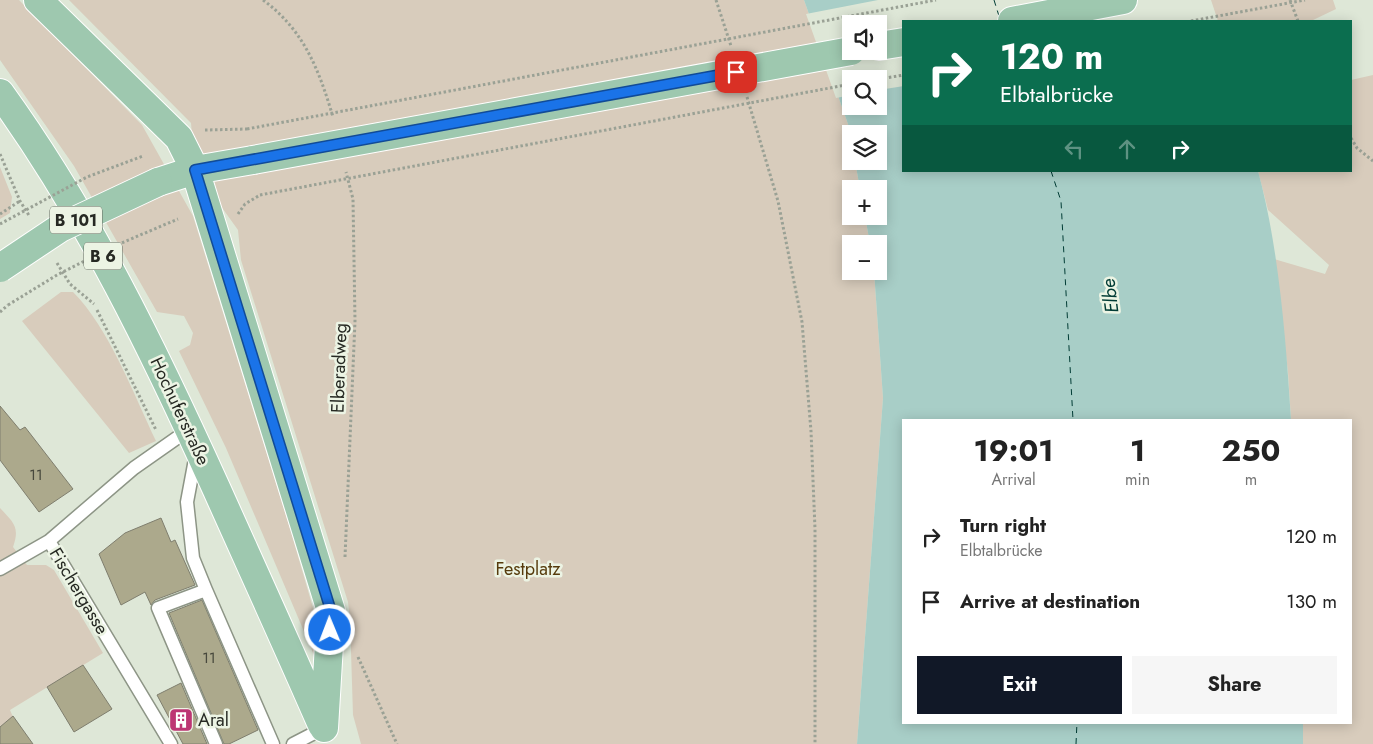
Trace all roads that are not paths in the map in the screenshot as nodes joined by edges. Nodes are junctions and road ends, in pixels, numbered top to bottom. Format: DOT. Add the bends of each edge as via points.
graph roads {
  1 [pos="38,0"];
  2 [pos="1123,0"];
  3 [pos="1017,20"];
  4 [pos="902,42"];
  5 [pos="887,45"];
  6 [pos="842,53"];
  7 [pos="0,93"];
  8 [pos="195,170"];
  9 [pos="0,268"];
  10 [pos="194,437"];
  11 [pos="49,541"];
  12 [pos="0,569"];
  13 [pos="206,590"];
  14 [pos="327,736"];
  15 [pos="171,744"];
  16 [pos="216,744"];
  17 [pos="273,744"];
  18 [pos="293,744"];
  1 -- 8 [label="main road" via="179,138"];
  2 -- 3 [label="main road"];
  4 -- 5 [label="main road"];
  6 -- 8 [label="main road, B 101, bridge"];
  7 -- 10 [label="main road, Hochuferstraße / B 6" via="26,129 114,274"];
  8 -- 9 [label="main road, B 101, bridge" via="158,182 60,228"];
  8 -- 14 [label="main road" via="331,611"];
  10 -- 11 [label="lane, Fischergasse" via="164,447 134,468"];
  10 -- 13 [label="lane" via="187,502 192,558"];
  10 -- 14 [label="main road, Hochuferstraße / B 6"];
  11 -- 12 [label="lane"];
  11 -- 15 [label="lane, Fischergasse"];
  13 -- 16 [label="lane" via="158,608"];
  13 -- 17 [label="lane"];
  14 -- 18 [label="lane"];
}
